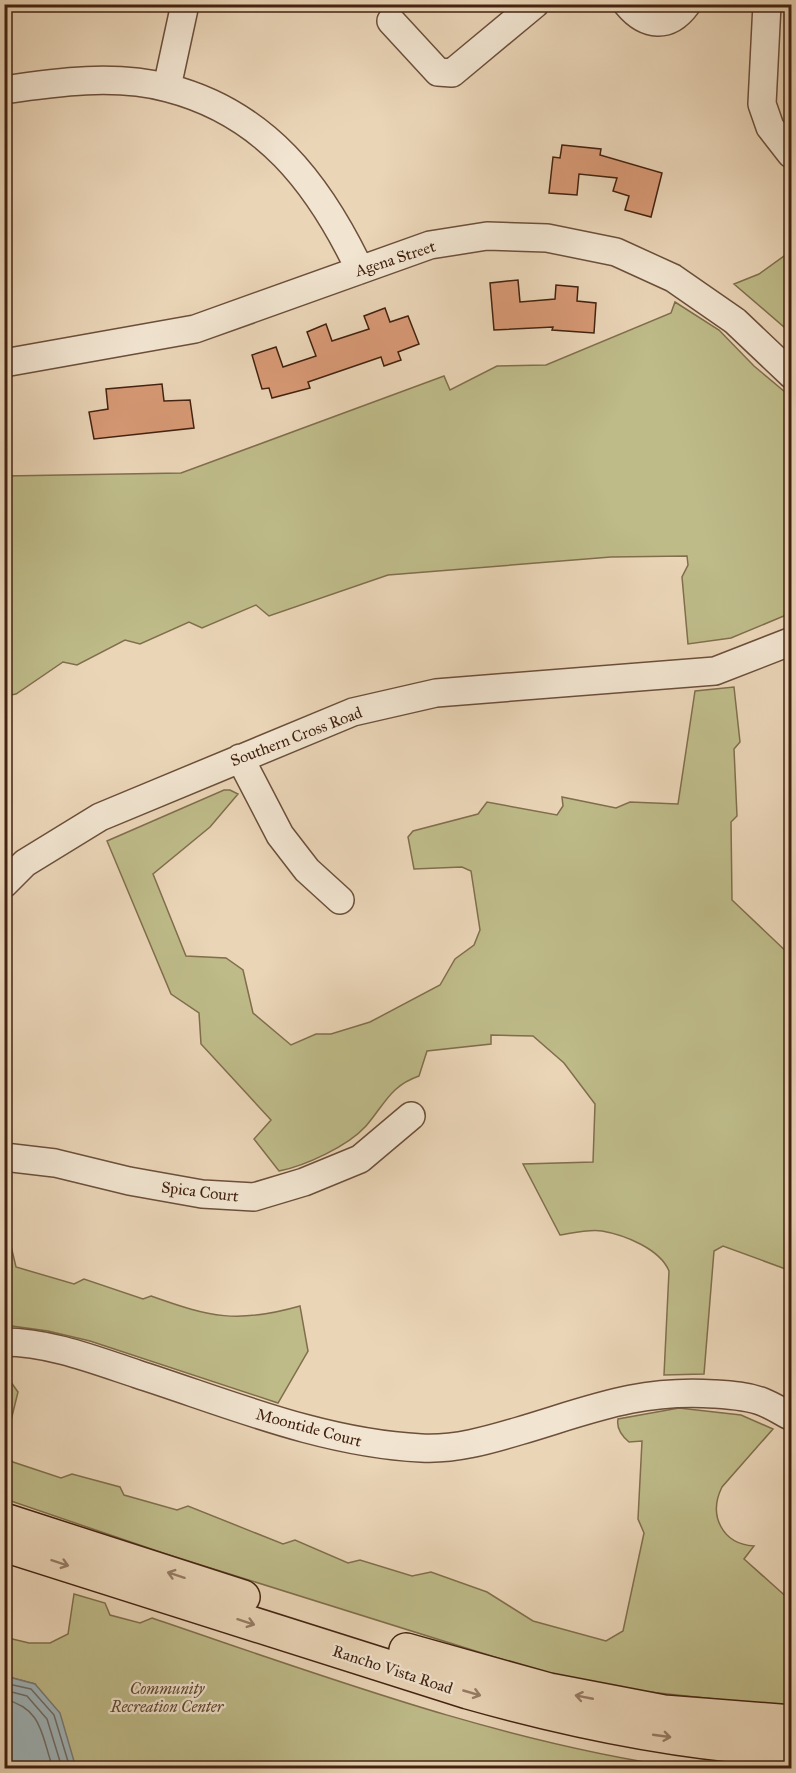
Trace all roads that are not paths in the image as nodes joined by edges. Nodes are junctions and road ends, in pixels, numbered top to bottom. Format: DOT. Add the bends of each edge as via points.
graph roads {
  1 [pos="186,4"];
  2 [pos="536,4"];
  3 [pos="627,4"];
  4 [pos="687,4"];
  5 [pos="768,4"];
  6 [pos="392,21"];
  7 [pos="167,87"];
  8 [pos="4,90"];
  9 [pos="791,154"];
  10 [pos="360,270"];
  11 [pos="4,363"];
  12 [pos="792,375"];
  13 [pos="792,641"];
  14 [pos="240,758"];
  15 [pos="4,884"];
  16 [pos="340,900"];
  17 [pos="411,1116"];
  18 [pos="4,1157"];
  19 [pos="4,1342"];
  20 [pos="792,1417"];
  21 [pos="4,1520"];
  22 [pos="4,1545"];
  23 [pos="792,1722"];
  24 [pos="792,1750"];
  1 -- 7 [label="street"];
  2 -- 6 [label="street" via="452,73 438,72"];
  3 -- 4 [label="street" via="638,16 657,23 672,20"];
  5 -- 9 [label="street" via="762,104 770,127"];
  7 -- 8 [label="street" via="105,81"];
  7 -- 10 [label="street" via="238,118 277,146 312,185 339,225"];
  10 -- 11 [label="street, Agena Street" via="195,328"];
  10 -- 12 [label="street, Agena Street" via="430,245 488,236 547,238 616,252 673,278 735,321"];
  13 -- 14 [label="street, Southern Cross Road" via="716,671 436,693 353,712"];
  14 -- 15 [label="street, Southern Cross Road" via="100,818 26,863"];
  14 -- 16 [label="street" via="280,835 307,870"];
  17 -- 18 [label="street, Spica Court" via="360,1159 254,1197 202,1194 55,1163"];
  19 -- 20 [label="street, Moontide Court" via="82,1356 293,1426 354,1442 424,1448 484,1441 609,1403 682,1392 762,1401"];
  23 -- 21 [label="main road, Rancho Vista Road, one-way" via="664,1712 549,1690 386,1644"];
  22 -- 24 [label="main road, Rancho Vista Road, one-way" via="544,1713 629,1732"];
}
